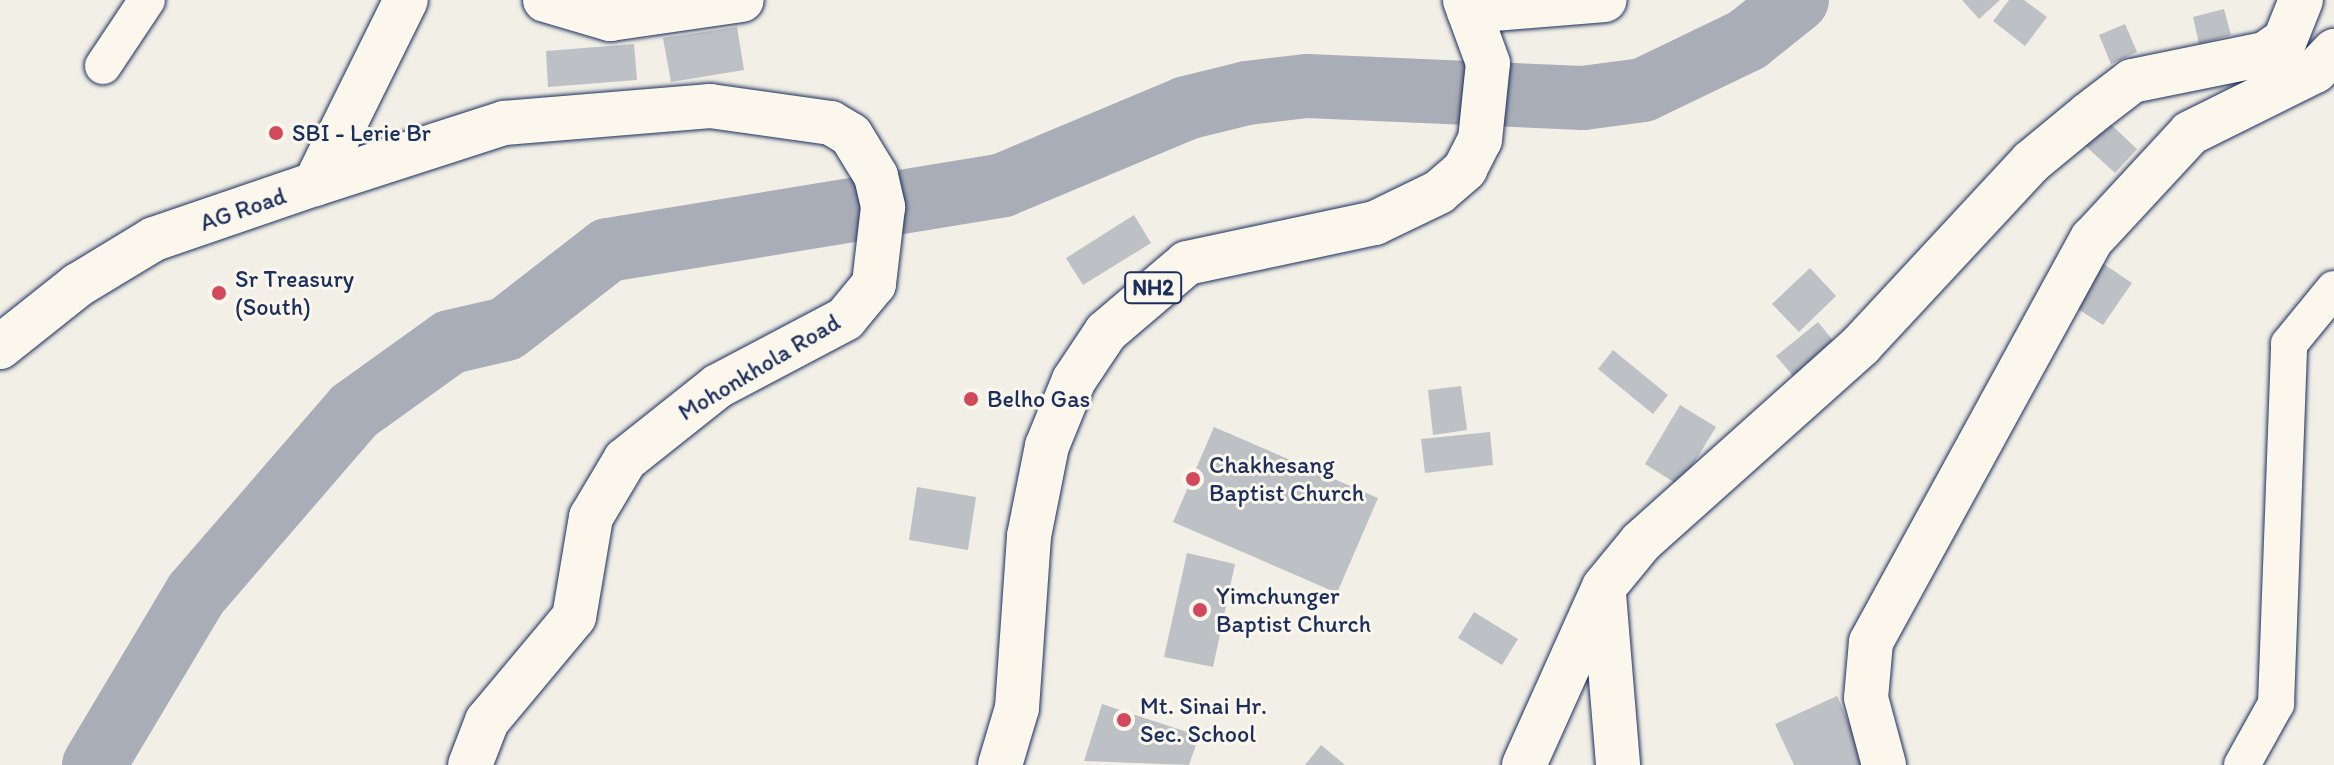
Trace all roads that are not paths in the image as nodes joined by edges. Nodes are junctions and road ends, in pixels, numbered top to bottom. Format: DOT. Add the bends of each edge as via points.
graph roads {
  1 [pos="147,0"];
  2 [pos="406,0"];
  3 [pos="545,0"];
  4 [pos="742,0"];
  5 [pos="1605,0"];
  6 [pos="2301,0"];
  7 [pos="1467,5"];
  8 [pos="2334,51"];
  9 [pos="103,66"];
  10 [pos="315,184"];
  11 [pos="2334,289"];
  12 [pos="0,347"];
  13 [pos="1604,587"];
  14 [pos="470,765"];
  15 [pos="1000,765"];
  16 [pos="1524,765"];
  17 [pos="1618,765"];
  18 [pos="1884,765"];
  19 [pos="2242,765"];
  1 -- 9 [label="street"];
  2 -- 10 [label="main road, AG Road"];
  3 -- 4 [label="main road" via="610,19"];
  5 -- 7 [label="main road"];
  6 -- 13 [label="main road" via="2285,40 2265,54 2132,81 2031,162 1861,345 1641,542"];
  7 -- 15 [label="main road, NH2" via="1488,63 1480,140 1465,169 1439,192 1375,223 1187,263 1127,310 1074,380 1047,446 1029,536 1017,708"];
  8 -- 18 [label="main road" via="2315,71 2190,133 2092,239 1871,642 1866,698"];
  10 -- 12 [label="main road, AG Road" via="154,239 78,285"];
  10 -- 14 [label="main road, Mohonkhola Road" via="504,123 710,106 831,123 851,135 876,176 882,233 874,284 845,319 718,386 625,460 591,517 574,617 487,721"];
  11 -- 19 [label="street" via="2289,344 2276,704"];
  13 -- 16 [label="main road"];
  13 -- 17 [label="main road"];
}
